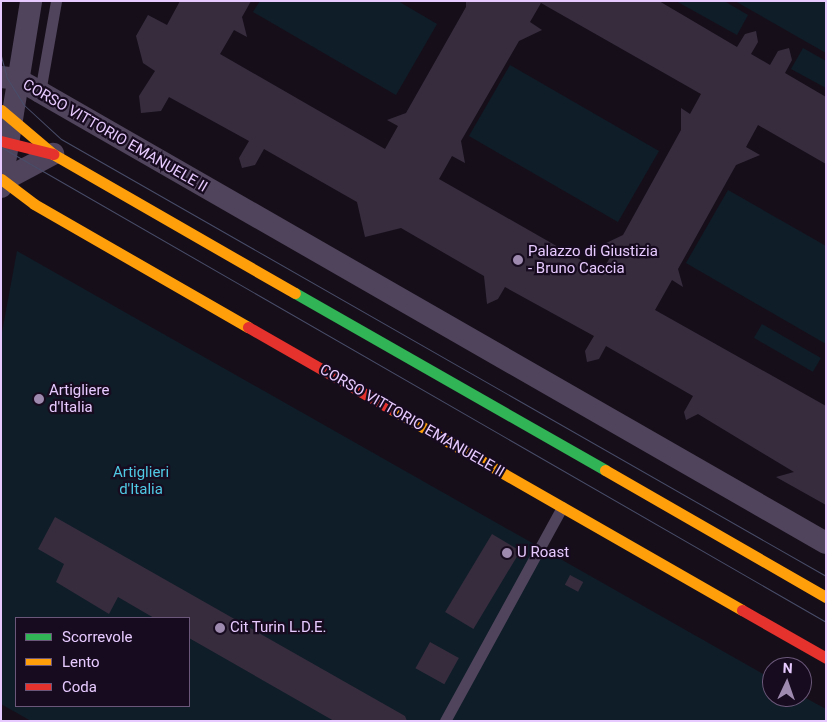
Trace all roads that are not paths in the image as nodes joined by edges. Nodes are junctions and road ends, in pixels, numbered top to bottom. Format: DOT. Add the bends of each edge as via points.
graph roads {
  1 [pos="31,1"];
  2 [pos="56,1"];
  3 [pos="9,78"];
  4 [pos="40,92"];
  5 [pos="7,114"];
  6 [pos="5,143"];
  7 [pos="53,154"];
  8 [pos="2,182"];
  9 [pos="562,507"];
  10 [pos="826,543"];
  11 [pos="826,597"];
  12 [pos="826,658"];
  13 [pos="445,721"];
  1 -- 3 [label="street"];
  2 -- 4 [label="lane"];
  3 -- 4 [label="street, CORSO VITTORIO EMANUELE II"];
  3 -- 5 [label="street"];
  4 -- 10 [label="street, CORSO VITTORIO EMANUELE II"];
  5 -- 6 [label="street"];
  5 -- 7 [label="main road"];
  6 -- 7 [label="main road"];
  6 -- 8 [label="street"];
  7 -- 8 [label="street"];
  7 -- 11 [label="main road"];
  8 -- 9 [label="main road, CORSO VITTORIO EMANUELE II" via="34,204"];
  9 -- 12 [label="main road, CORSO VITTORIO EMANUELE II"];
  9 -- 13 [label="lane"];
}
